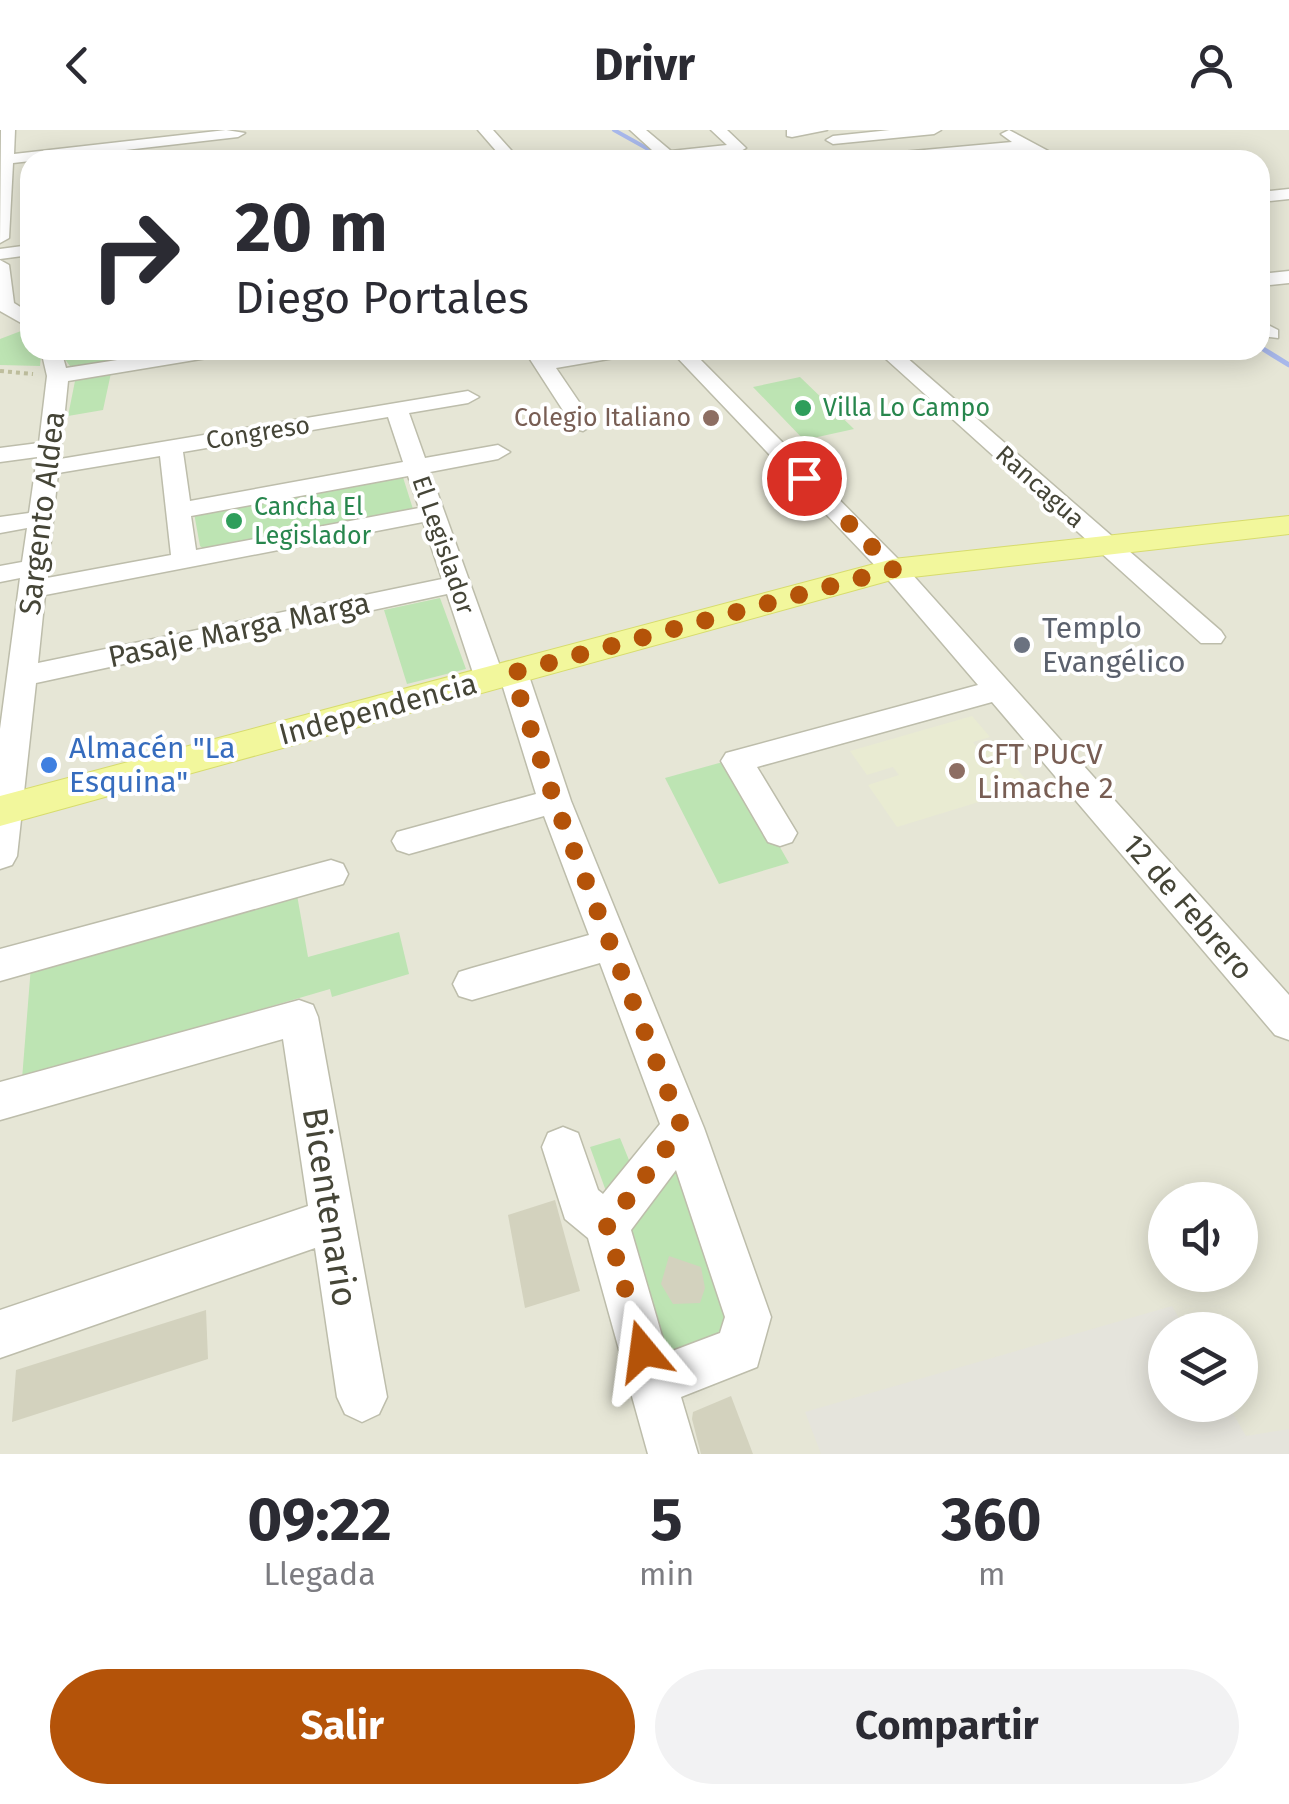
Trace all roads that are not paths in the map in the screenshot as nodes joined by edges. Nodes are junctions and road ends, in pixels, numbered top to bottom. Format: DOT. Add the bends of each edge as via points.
graph roads {
  1 [pos="485,130"];
  2 [pos="637,130"];
  3 [pos="718,130"];
  4 [pos="934,130"];
  5 [pos="1000,130"];
  6 [pos="792,133"];
  7 [pos="822,133"];
  8 [pos="239,135"];
  9 [pos="10,136"];
  10 [pos="1028,145"];
  11 [pos="126,148"];
  12 [pos="503,150"];
  13 [pos="661,150"];
  14 [pos="724,150"];
  15 [pos="847,150"];
  16 [pos="975,150"];
  17 [pos="1038,150"];
  18 [pos="4,164"];
  19 [pos="8,219"];
  20 [pos="0,238"];
  21 [pos="0,265"];
  22 [pos="1273,278"];
  23 [pos="1289,291"];
  24 [pos="20,313"];
  25 [pos="92,360"];
  26 [pos="540,360"];
  27 [pos="690,360"];
  28 [pos="897,360"];
  29 [pos="54,363"];
  30 [pos="468,397"];
  31 [pos="397,410"];
  32 [pos="583,424"];
  33 [pos="170,447"];
  34 [pos="498,452"];
  35 [pos="0,455"];
  36 [pos="48,458"];
  37 [pos="416,466"];
  38 [pos="177,511"];
  39 [pos="433,513"];
  40 [pos="41,518"];
  41 [pos="0,525"];
  42 [pos="1283,531"];
  43 [pos="1105,545"];
  44 [pos="184,559"];
  45 [pos="894,569"];
  46 [pos="0,574"];
  47 [pos="34,578"];
  48 [pos="456,584"];
  49 [pos="1211,638"];
  50 [pos="13,646"];
  51 [pos="22,676"];
  52 [pos="501,676"];
  53 [pos="998,690"];
  54 [pos="8,743"];
  55 [pos="555,802"];
  56 [pos="4,810"];
  57 [pos="780,833"];
  58 [pos="410,841"];
  59 [pos="0,856"];
  60 [pos="331,874"];
  61 [pos="610,945"];
  62 [pos="0,965"];
  63 [pos="472,984"];
  64 [pos="1289,1023"];
  65 [pos="0,1101"];
  66 [pos="682,1128"];
  67 [pos="563,1146"];
  68 [pos="332,1220"];
  69 [pos="607,1226"];
  70 [pos="0,1334"];
  71 [pos="652,1383"];
  72 [pos="362,1397"];
  73 [pos="673,1454"];
  1 -- 12 [label="street"];
  2 -- 13 [label="street"];
  3 -- 14 [label="street" via="738,148"];
  4 -- 7 [label="street"];
  5 -- 10 [label="street"];
  6 -- 7 [label="street"];
  7 -- 15 [label="street"];
  8 -- 11 [label="street"];
  9 -- 18 [label="street"];
  10 -- 16 [label="street"];
  10 -- 17 [label="street"];
  18 -- 19 [label="street"];
  19 -- 20 [label="street"];
  21 -- 24 [label="street" via="5,306"];
  22 -- 23 [label="street"];
  25 -- 29 [label="street"];
  26 -- 32 [label="street"];
  27 -- 45 [label="street, 12 de Febrero"];
  28 -- 43 [label="street, Rancagua"];
  29 -- 36 [label="street, Sargento Aldea"];
  30 -- 31 [label="street, Congreso"];
  31 -- 33 [label="street, Congreso"];
  31 -- 37 [label="street, El Legislador"];
  33 -- 36 [label="street, Congreso"];
  33 -- 38 [label="street"];
  34 -- 37 [label="street"];
  35 -- 36 [label="street, Congreso"];
  36 -- 40 [label="street, Sargento Aldea"];
  37 -- 38 [label="street"];
  37 -- 39 [label="street, El Legislador"];
  38 -- 44 [label="street"];
  39 -- 44 [label="street"];
  39 -- 48 [label="street, El Legislador"];
  40 -- 41 [label="street"];
  40 -- 47 [label="street, Sargento Aldea"];
  42 -- 43 [label="main road, Independencia"];
  43 -- 45 [label="main road, Independencia"];
  43 -- 49 [label="street, Rancagua"];
  44 -- 47 [label="street"];
  45 -- 52 [label="main road, Independencia"];
  45 -- 53 [label="street, 12 de Febrero"];
  46 -- 47 [label="street"];
  47 -- 50 [label="street, Sargento Aldea"];
  48 -- 51 [label="street, Pasaje Marga Marga"];
  48 -- 52 [label="street, El Legislador"];
  50 -- 51 [label="street, Sargento Aldea"];
  51 -- 54 [label="street, Sargento Aldea"];
  52 -- 55 [label="street, El Legislador"];
  52 -- 56 [label="main road, Independencia"];
  53 -- 57 [label="street" via="736,761"];
  53 -- 64 [label="street, 12 de Febrero"];
  54 -- 56 [label="street, Sargento Aldea"];
  55 -- 58 [label="street"];
  55 -- 61 [label="street, El Legislador"];
  56 -- 59 [label="street, Sargento Aldea"];
  60 -- 62 [label="street"];
  61 -- 63 [label="street"];
  61 -- 66 [label="street, El Legislador"];
  65 -- 68 [label="street, Bicentenario" via="299,1017"];
  66 -- 69 [label="street"];
  66 -- 71 [label="street, El Legislador" via="748,1317 740,1350"];
  67 -- 69 [label="street" via="580,1204"];
  68 -- 70 [label="street"];
  68 -- 72 [label="street, Bicentenario"];
  69 -- 71 [label="street"];
  71 -- 73 [label="street"];
}
